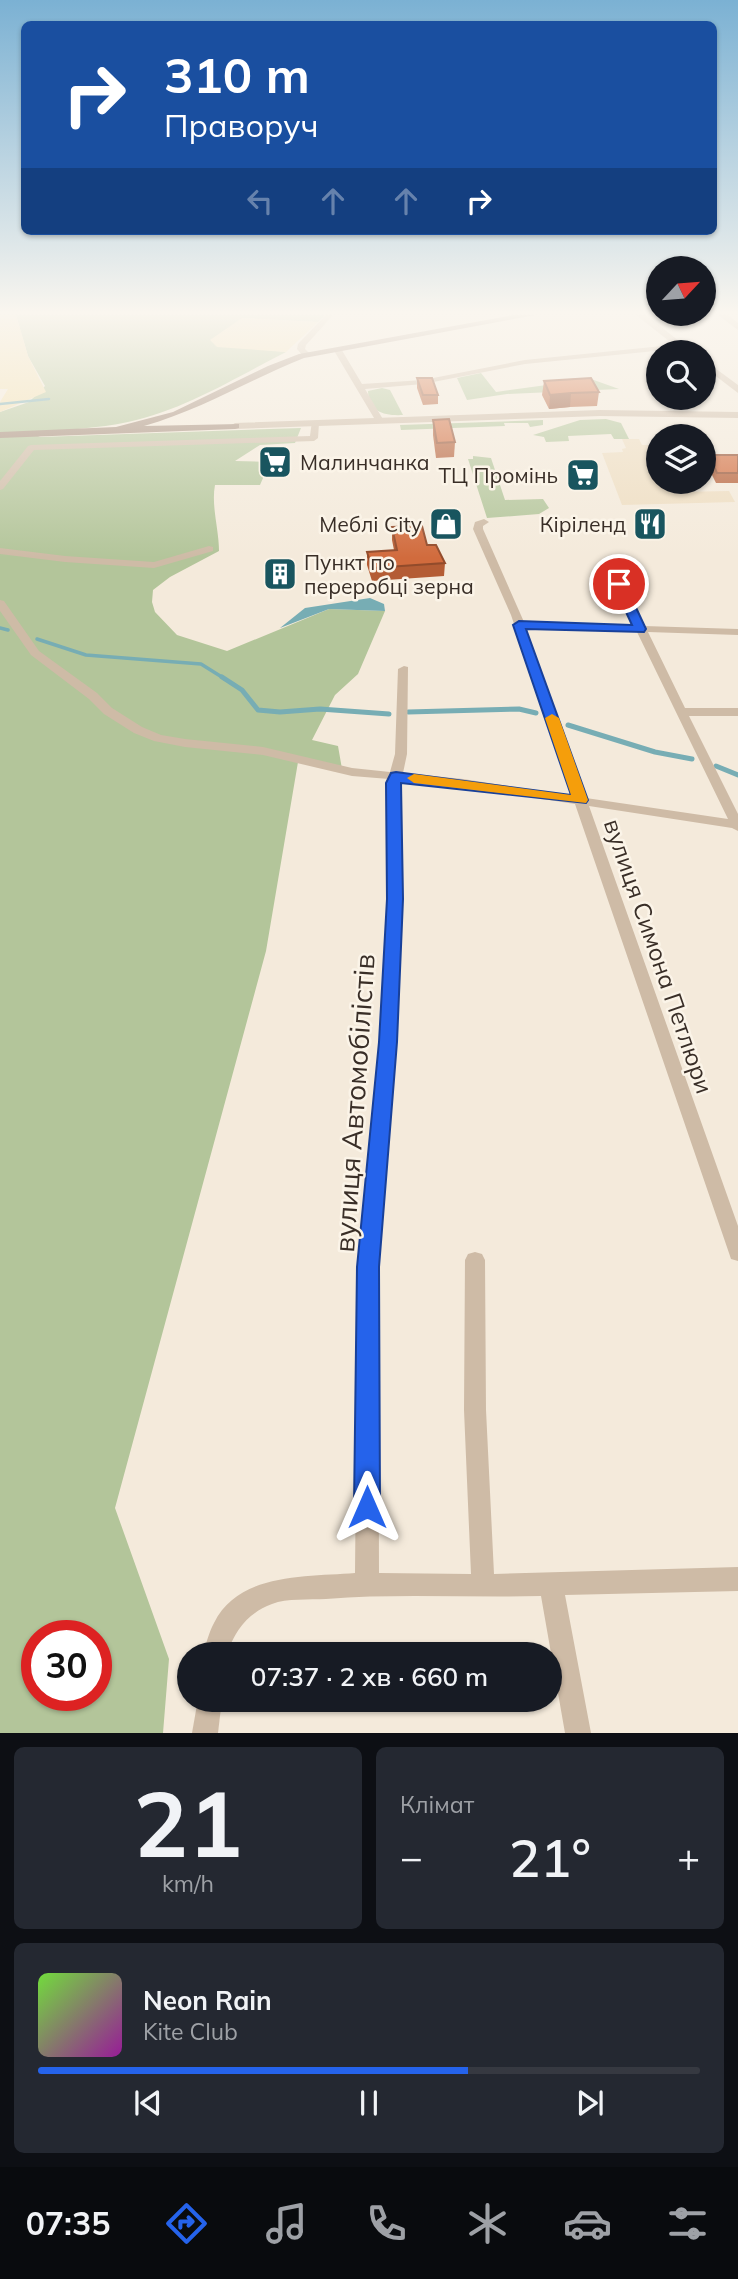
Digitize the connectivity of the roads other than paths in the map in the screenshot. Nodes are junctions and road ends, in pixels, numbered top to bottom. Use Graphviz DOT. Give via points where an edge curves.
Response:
graph roads {
  1 [pos="216,396"];
  2 [pos="364,396"];
  3 [pos="198,405"];
  4 [pos="737,417"];
  5 [pos="167,418"];
  6 [pos="201,419"];
  7 [pos="380,421"];
  8 [pos="316,423"];
  9 [pos="235,426"];
  10 [pos="116,431"];
  11 [pos="0,435"];
  12 [pos="0,487"];
  13 [pos="484,522"];
  14 [pos="209,549"];
  15 [pos="0,551"];
  16 [pos="610,566"];
  17 [pos="0,603"];
  18 [pos="519,625"];
  19 [pos="640,629"];
  20 [pos="738,632"];
  21 [pos="404,669"];
  22 [pos="681,712"];
  23 [pos="738,712"];
  24 [pos="396,776"];
  25 [pos="581,800"];
  26 [pos="738,826"];
  27 [pos="738,1253"];
  28 [pos="475,1260"];
  29 [pos="738,1579"];
  30 [pos="367,1584"];
  31 [pos="551,1584"];
  32 [pos="483,1586"];
  33 [pos="219,1642"];
  34 [pos="208,1712"];
  35 [pos="205,1733"];
  36 [pos="578,1733"];
  1 -- 3 [label="main road"];
  2 -- 7 [label="street"];
  3 -- 5 [label="main road"];
  3 -- 6 [label="main road"];
  4 -- 7 [label="street" via="614,413"];
  5 -- 6 [label="main road"];
  5 -- 10 [label="main road"];
  6 -- 9 [label="main road"];
  7 -- 8 [label="street"];
  8 -- 9 [label="street"];
  8 -- 12 [label="street" via="314,438 31,447"];
  9 -- 10 [label="main road"];
  10 -- 11 [label="main road"];
  13 -- 18 [label="street, вулиця Симона Петлюри" via="478,529"];
  14 -- 15 [label="street" via="154,565"];
  16 -- 19 [label="street"];
  17 -- 24 [label="street" via="36,653 108,712 138,730 176,742 263,751 338,769"];
  18 -- 19 [label="street"];
  18 -- 25 [label="street, вулиця Симона Петлюри"];
  19 -- 20 [label="street"];
  19 -- 22 [label="street"];
  21 -- 24 [label="street, вулиця Автомобілістів"];
  22 -- 23 [label="street"];
  22 -- 26 [label="street"];
  24 -- 25 [label="street"];
  24 -- 30 [label="street, вулиця Автомобілістів" via="388,1042 368,1267"];
  25 -- 26 [label="street"];
  25 -- 27 [label="street, вулиця Симона Петлюри"];
  28 -- 32 [label="street" via="475,1410"];
  29 -- 31 [label="street"];
  30 -- 32 [label="street"];
  30 -- 33 [label="street" via="262,1595 223,1629"];
  31 -- 32 [label="street"];
  31 -- 36 [label="street"];
  34 -- 35 [label="street"];
}
